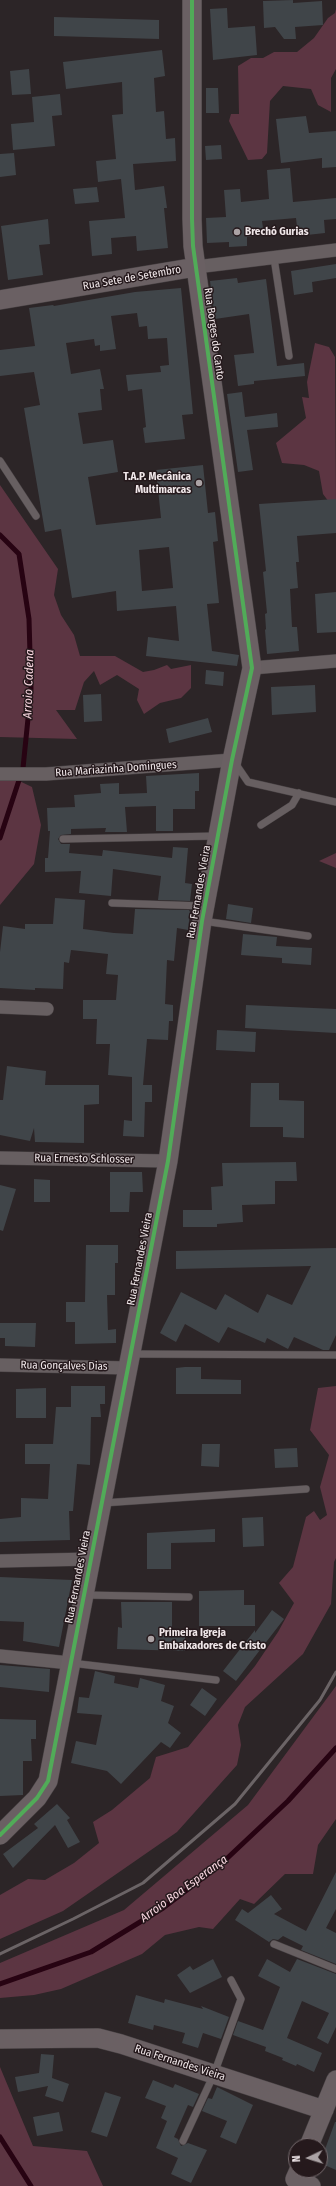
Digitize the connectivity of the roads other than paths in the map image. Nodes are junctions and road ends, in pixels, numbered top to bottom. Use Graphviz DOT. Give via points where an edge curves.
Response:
graph roads {
  1 [pos="192,0"];
  2 [pos="336,250"];
  3 [pos="274,258"];
  4 [pos="196,267"];
  5 [pos="0,300"];
  6 [pos="289,356"];
  7 [pos="0,461"];
  8 [pos="36,516"];
  9 [pos="336,661"];
  10 [pos="252,668"];
  11 [pos="232,760"];
  12 [pos="3,774"];
  13 [pos="298,793"];
  14 [pos="336,802"];
  15 [pos="261,825"];
  16 [pos="218,836"];
  17 [pos="63,839"];
  18 [pos="112,903"];
  19 [pos="204,914"];
  20 [pos="308,936"];
  21 [pos="0,1007"];
  22 [pos="47,1009"];
  23 [pos="0,1158"];
  24 [pos="168,1161"];
  25 [pos="336,1355"];
  26 [pos="129,1361"];
  27 [pos="0,1365"];
  28 [pos="306,1489"];
  29 [pos="102,1503"];
  30 [pos="91,1559"];
  31 [pos="0,1561"];
  32 [pos="84,1595"];
  33 [pos="189,1597"];
  34 [pos="0,1656"];
  35 [pos="70,1663"];
  36 [pos="216,1680"];
  37 [pos="0,1835"];
  38 [pos="274,1944"];
  39 [pos="336,1970"];
  40 [pos="231,1980"];
  41 [pos="0,2039"];
  42 [pos="214,2074"];
  43 [pos="336,2080"];
  44 [pos="324,2110"];
  45 [pos="312,2138"];
  46 [pos="183,2141"];
  47 [pos="295,2178"];
  48 [pos="311,2186"];
  1 -- 4 [label="street, Rua Borges do Canto" via="192,219"];
  2 -- 3 [label="street, Rua Sete de Setembro"];
  3 -- 4 [label="street, Rua Sete de Setembro"];
  3 -- 6 [label="lane"];
  4 -- 5 [label="street, Rua Sete de Setembro"];
  4 -- 10 [label="street, Rua Borges do Canto"];
  7 -- 8 [label="lane"];
  9 -- 10 [label="street"];
  10 -- 11 [label="street, Rua Fernandes Vieira"];
  11 -- 12 [label="street, Rua Mariazinha Domingues" via="46,774"];
  11 -- 13 [label="lane" via="248,782"];
  11 -- 16 [label="street, Rua Fernandes Vieira"];
  13 -- 14 [label="lane"];
  13 -- 15 [label="lane" via="292,805"];
  16 -- 17 [label="lane"];
  16 -- 19 [label="street, Rua Fernandes Vieira"];
  18 -- 19 [label="lane"];
  19 -- 20 [label="lane"];
  19 -- 24 [label="street, Rua Fernandes Vieira"];
  21 -- 22 [label="street"];
  23 -- 24 [label="street, Rua Ernesto Schlosser"];
  24 -- 26 [label="street, Rua Fernandes Vieira"];
  25 -- 26 [label="lane"];
  26 -- 27 [label="street, Rua Gonçalves Dias"];
  26 -- 29 [label="street, Rua Fernandes Vieira"];
  28 -- 29 [label="lane"];
  29 -- 30 [label="street, Rua Fernandes Vieira"];
  30 -- 31 [label="street"];
  30 -- 32 [label="street, Rua Fernandes Vieira"];
  32 -- 33 [label="lane"];
  32 -- 35 [label="street, Rua Fernandes Vieira"];
  34 -- 35 [label="street"];
  35 -- 36 [label="lane"];
  35 -- 37 [label="street, Rua Fernandes Vieira" via="48,1781 37,1798"];
  38 -- 39 [label="lane"];
  40 -- 42 [label="lane" via="241,1999"];
  41 -- 42 [label="street, Rua Fernandes Vieira" via="98,2038"];
  42 -- 44 [label="street, Rua Fernandes Vieira"];
  42 -- 46 [label="lane"];
  43 -- 44 [label="street"];
  44 -- 45 [label="street"];
  47 -- 48 [label="street"];
}
